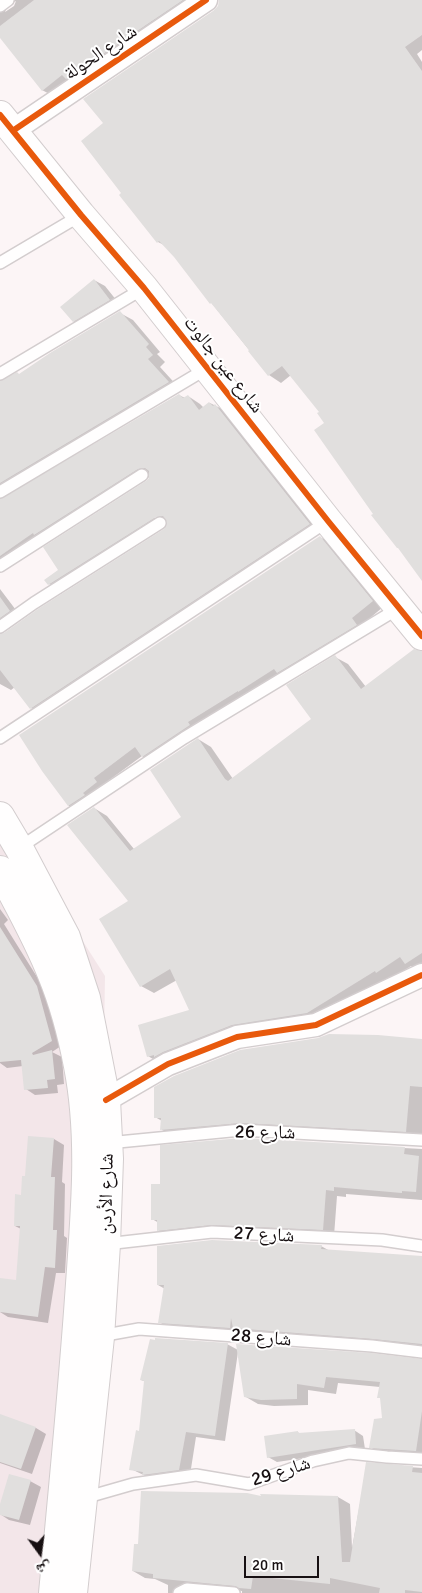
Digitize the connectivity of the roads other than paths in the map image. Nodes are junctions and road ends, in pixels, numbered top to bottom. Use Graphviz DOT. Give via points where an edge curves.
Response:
graph roads {
  1 [pos="8,0"];
  2 [pos="206,0"];
  3 [pos="0,6"];
  4 [pos="5,128"];
  5 [pos="81,215"];
  6 [pos="0,263"];
  7 [pos="144,288"];
  8 [pos="206,369"];
  9 [pos="0,374"];
  10 [pos="142,475"];
  11 [pos="0,492"];
  12 [pos="328,521"];
  13 [pos="160,523"];
  14 [pos="0,566"];
  15 [pos="399,608"];
  16 [pos="0,627"];
  17 [pos="422,636"];
  18 [pos="0,738"];
  19 [pos="0,816"];
  20 [pos="19,848"];
  21 [pos="0,870"];
  22 [pos="422,975"];
  23 [pos="106,1100"];
  24 [pos="422,1140"];
  25 [pos="108,1143"];
  26 [pos="106,1244"];
  27 [pos="422,1246"];
  28 [pos="100,1336"];
  29 [pos="422,1352"];
  30 [pos="422,1459"];
  31 [pos="82,1498"];
  32 [pos="53,1593"];
  33 [pos="73,1593"];
  34 [pos="179,1593"];
  35 [pos="234,1593"];
  1 -- 3 [label="lane"];
  2 -- 4 [label="street, شارع الحولة"];
  4 -- 5 [label="main road, شارع عين جالوت"];
  5 -- 6 [label="lane"];
  5 -- 7 [label="main road, شارع عين جالوت"];
  7 -- 8 [label="main road, شارع عين جالوت"];
  7 -- 9 [label="lane"];
  8 -- 11 [label="lane"];
  8 -- 12 [label="main road, شارع عين جالوت"];
  10 -- 14 [label="lane"];
  12 -- 15 [label="main road, شارع عين جالوت"];
  12 -- 18 [label="lane"];
  13 -- 16 [label="lane"];
  15 -- 17 [label="main road, شارع عين جالوت"];
  15 -- 20 [label="lane" via="184,738"];
  19 -- 20 [label="main road, شارع الأردن"];
  20 -- 23 [label="main road, شارع الأردن" via="66,937 79,974"];
  21 -- 32 [label="main road, شارع الأردن" via="52,975 78,1066 84,1109 84,1228"];
  22 -- 23 [label="street" via="316,1025 237,1037 168,1064"];
  23 -- 25 [label="main road, شارع الأردن"];
  24 -- 25 [label="lane, شارع 26" via="241,1130"];
  25 -- 26 [label="main road, شارع الأردن"];
  26 -- 27 [label="lane, شارع 27" via="212,1232 382,1240"];
  26 -- 28 [label="main road, شارع الأردن"];
  28 -- 29 [label="lane, شارع 28" via="139,1329"];
  28 -- 31 [label="main road, شارع الأردن"];
  30 -- 31 [label="lane, شارع 29" via="349,1453 313,1461 249,1484 196,1475 133,1484"];
  31 -- 33 [label="main road, شارع الأردن"];
  34 -- 35 [label="lane" via="187,1589"];
}
